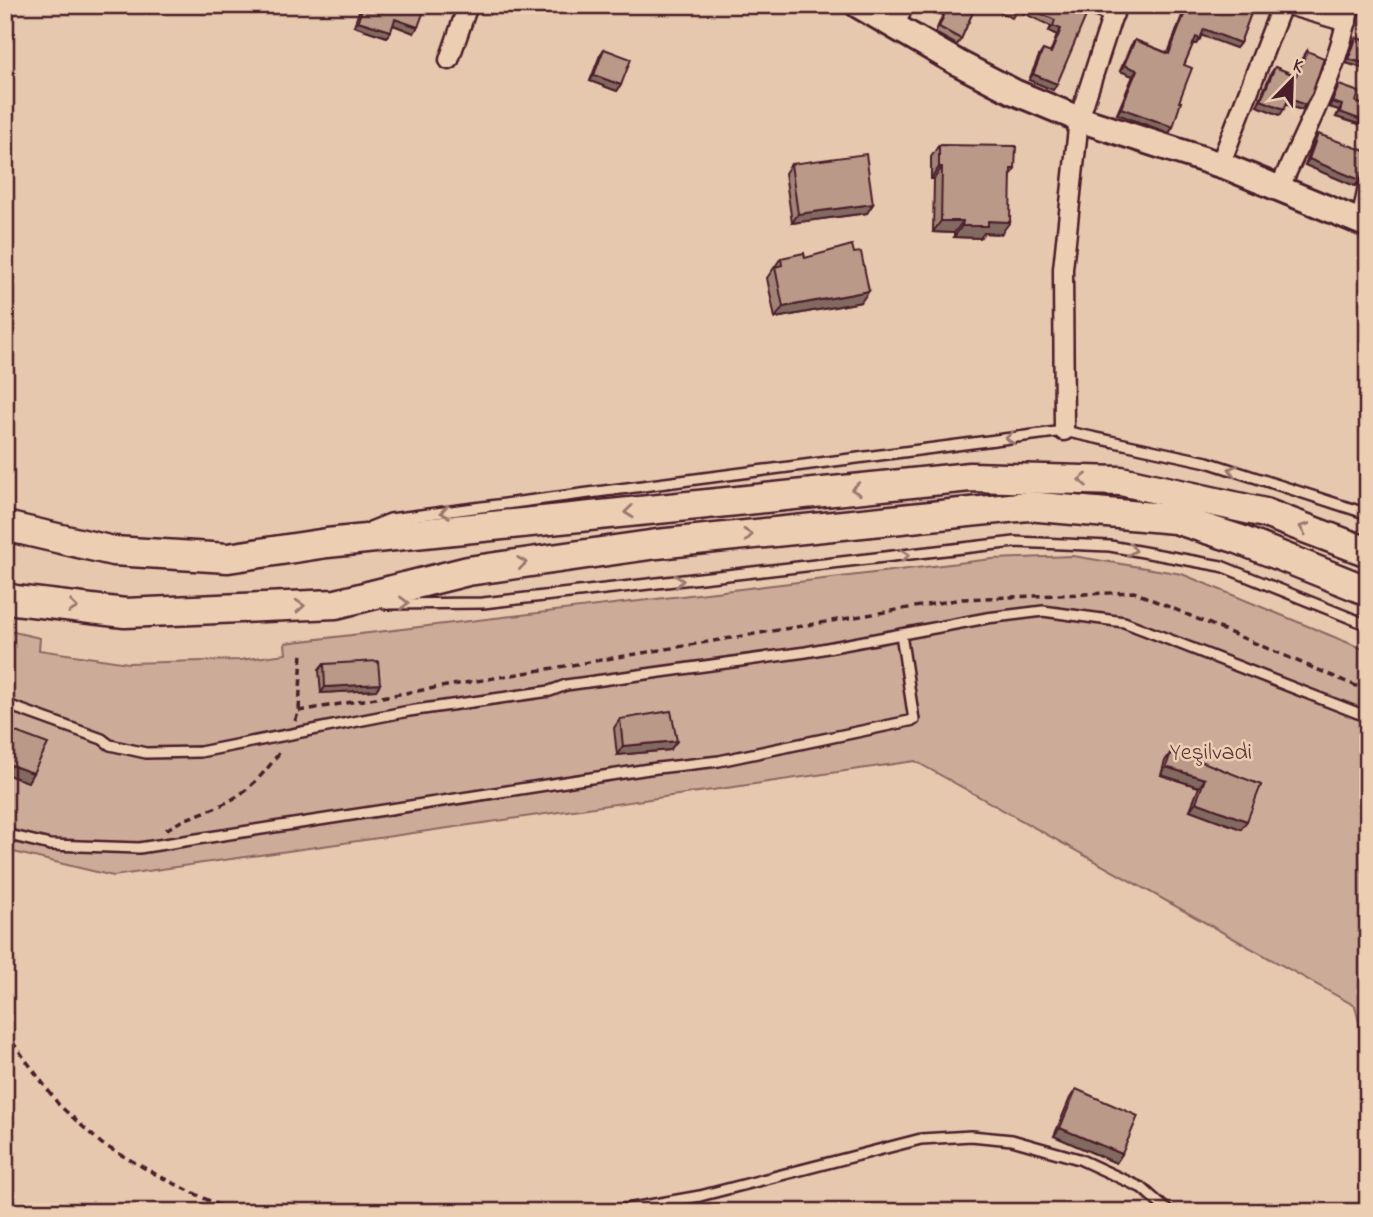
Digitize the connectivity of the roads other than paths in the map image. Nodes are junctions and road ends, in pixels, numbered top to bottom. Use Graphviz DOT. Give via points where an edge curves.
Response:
graph roads {
  1 [pos="468,5"];
  2 [pos="859,5"];
  3 [pos="1093,5"];
  4 [pos="1282,5"];
  5 [pos="1288,5"];
  6 [pos="1115,10"];
  7 [pos="1349,13"];
  8 [pos="899,16"];
  9 [pos="449,60"];
  10 [pos="1079,119"];
  11 [pos="1220,165"];
  12 [pos="1280,187"];
  13 [pos="1368,187"];
  14 [pos="1365,224"];
  15 [pos="1063,431"];
  16 [pos="1368,514"];
  17 [pos="5,526"];
  18 [pos="327,543"];
  19 [pos="1368,552"];
  20 [pos="1368,590"];
  21 [pos="5,597"];
  22 [pos="336,604"];
  23 [pos="1368,625"];
  24 [pos="901,634"];
  25 [pos="5,704"];
  26 [pos="1368,717"];
  27 [pos="5,834"];
  28 [pos="610,1212"];
  29 [pos="1169,1212"];
  1 -- 9 [label="street"];
  2 -- 8 [label="street"];
  3 -- 6 [label="street"];
  4 -- 11 [label="street"];
  5 -- 7 [label="street"];
  6 -- 10 [label="street"];
  7 -- 12 [label="street" via="1330,73"];
  8 -- 10 [label="street" via="1014,92"];
  10 -- 11 [label="street"];
  10 -- 15 [label="street" via="1063,269"];
  11 -- 12 [label="street"];
  12 -- 14 [label="street"];
  13 -- 14 [label="street"];
  16 -- 15 [label="lane, one-way" via="1207,462"];
  15 -- 18 [label="lane, one-way" via="390,519"];
  17 -- 18 [label="main road" via="113,551 228,558"];
  19 -- 18 [label="main road, one-way" via="1265,513 1121,481 970,477"];
  22 -- 20 [label="main road, one-way" via="468,571 657,544 1028,506 1175,519"];
  21 -- 22 [label="main road, one-way" via="125,613"];
  22 -- 23 [label="lane, one-way" via="483,603 1015,542 1110,546 1221,566"];
  24 -- 25 [label="lane" via="409,711 200,752 146,753 110,745 102,738"];
  24 -- 26 [label="lane" via="1043,611 1124,622"];
  24 -- 27 [label="lane" via="914,720 719,761 139,848 50,845"];
  28 -- 29 [label="lane" via="700,1196 921,1139 971,1136 1012,1140 1079,1159 1142,1188"];
}
